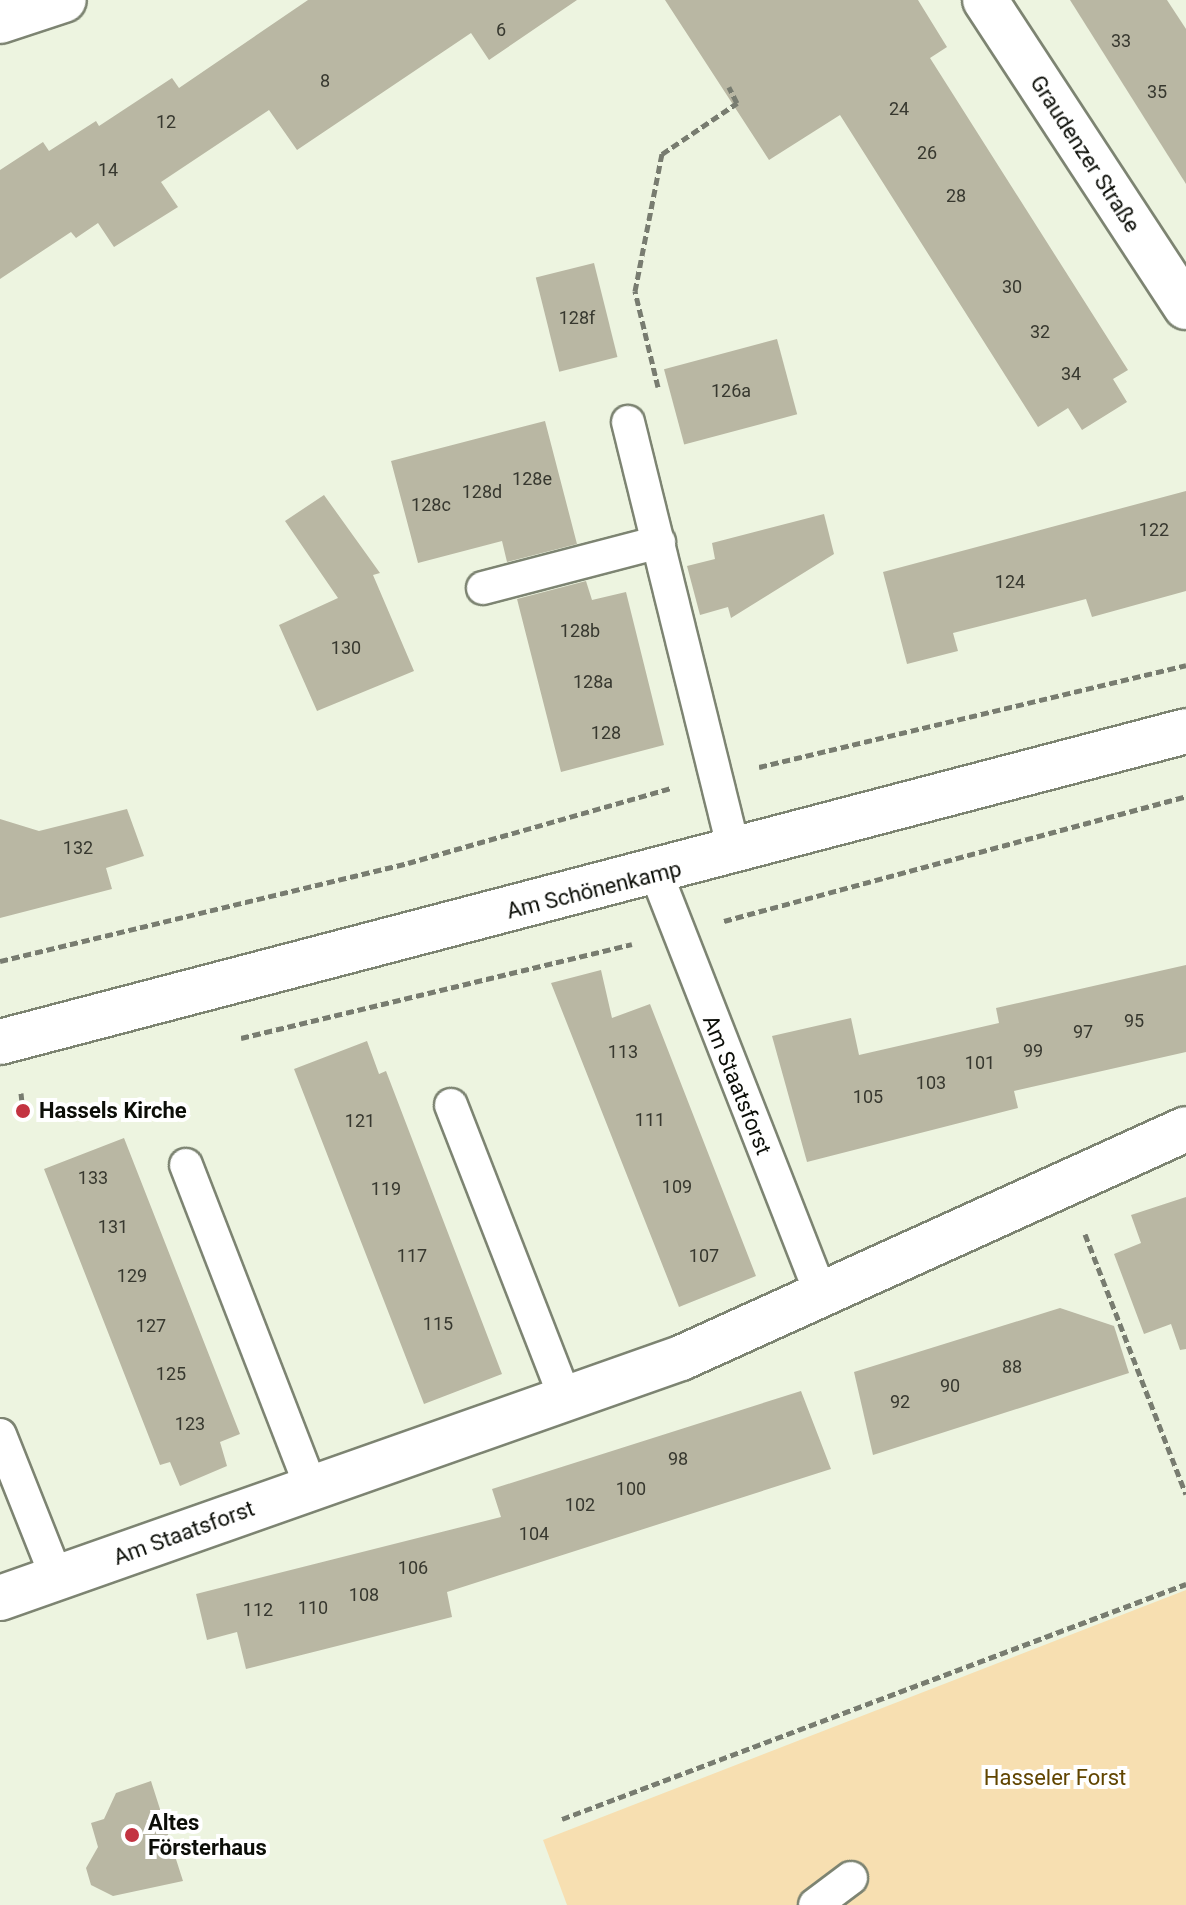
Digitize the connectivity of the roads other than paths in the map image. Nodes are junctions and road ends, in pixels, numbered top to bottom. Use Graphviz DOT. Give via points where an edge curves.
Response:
graph roads {
  1 [pos="64,0"];
  2 [pos="985,0"];
  3 [pos="0,21"];
  4 [pos="1186,307"];
  5 [pos="628,422"];
  6 [pos="659,542"];
  7 [pos="483,588"];
  8 [pos="1186,731"];
  9 [pos="735,854"];
  10 [pos="656,873"];
  11 [pos="0,1042"];
  12 [pos="451,1105"];
  13 [pos="1186,1129"];
  14 [pos="186,1165"];
  15 [pos="822,1296"];
  16 [pos="565,1398"];
  17 [pos="0,1435"];
  18 [pos="311,1488"];
  19 [pos="57,1578"];
  20 [pos="0,1598"];
  21 [pos="851,1878"];
  22 [pos="815,1905"];
  1 -- 3 [label="street"];
  2 -- 4 [label="street, Graudenzer Straße"];
  5 -- 6 [label="lane"];
  6 -- 7 [label="lane"];
  6 -- 9 [label="lane"];
  8 -- 9 [label="street, Am Schönenkamp"];
  9 -- 10 [label="street, Am Schönenkamp"];
  10 -- 11 [label="street, Am Schönenkamp"];
  10 -- 15 [label="lane, Am Staatsforst"];
  12 -- 16 [label="lane"];
  13 -- 15 [label="street, Am Staatsforst"];
  14 -- 18 [label="lane"];
  15 -- 16 [label="street, Am Staatsforst"];
  16 -- 18 [label="street, Am Staatsforst"];
  17 -- 19 [label="lane"];
  18 -- 19 [label="street, Am Staatsforst"];
  19 -- 20 [label="street, Am Staatsforst"];
  21 -- 22 [label="lane"];
}
